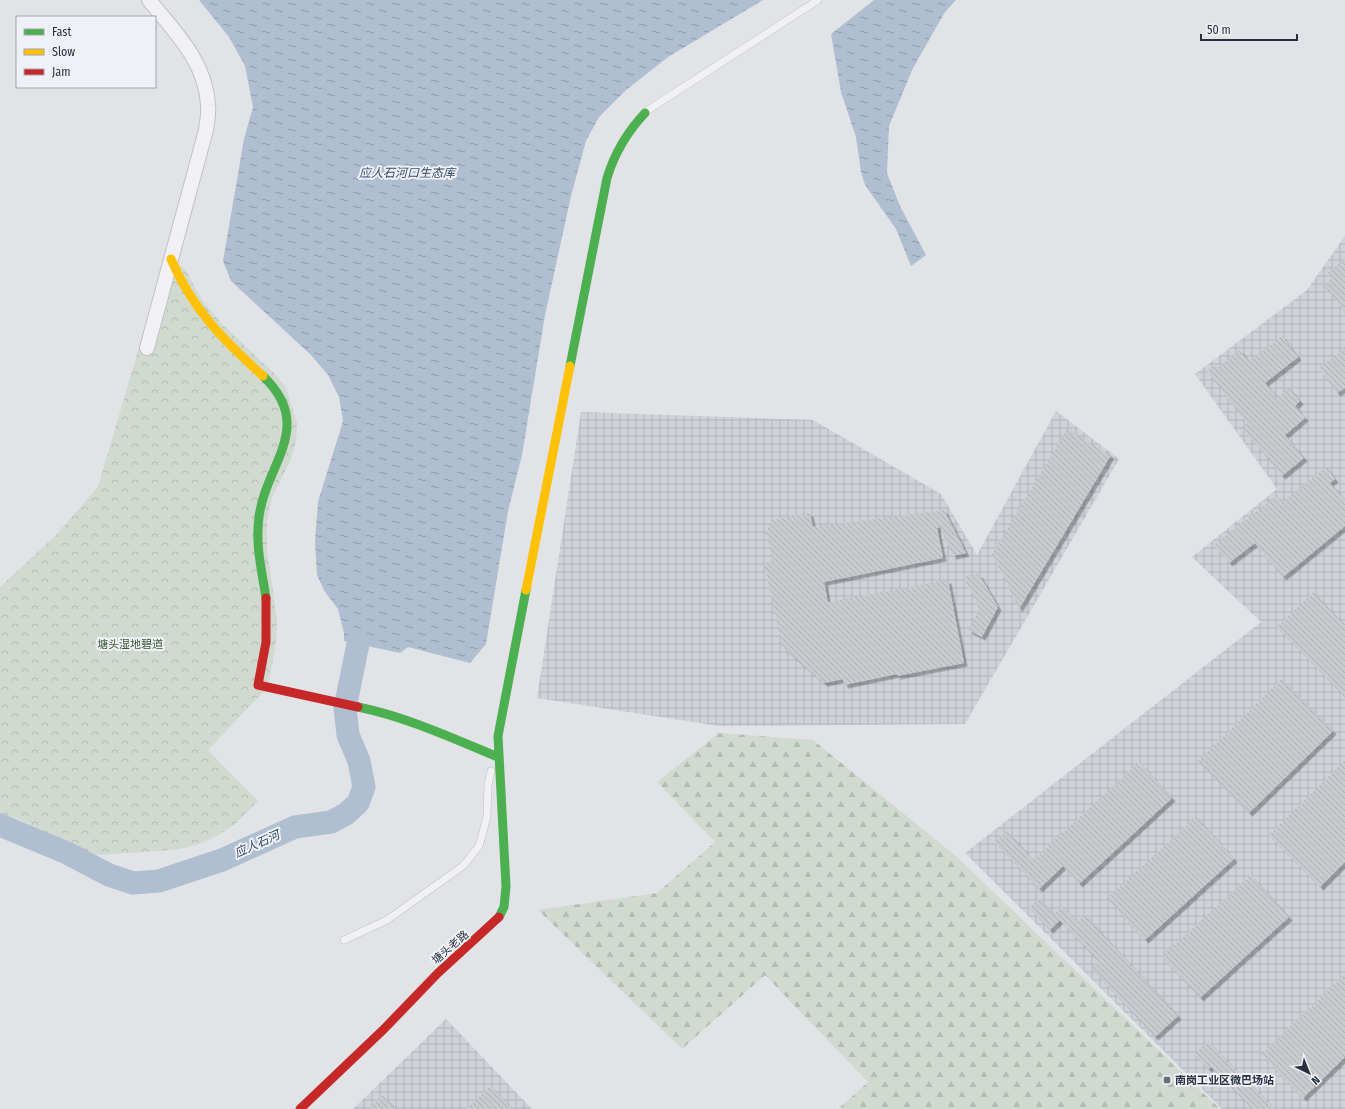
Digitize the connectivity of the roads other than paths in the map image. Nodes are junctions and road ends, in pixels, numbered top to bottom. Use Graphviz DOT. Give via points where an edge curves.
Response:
graph roads {
  1 [pos="149,0"];
  2 [pos="818,0"];
  3 [pos="645,113"];
  4 [pos="171,259"];
  5 [pos="147,348"];
  6 [pos="498,756"];
  7 [pos="344,940"];
  8 [pos="300,1109"];
  1 -- 4 [label="street" via="196,59 205,82 208,106 206,130"];
  2 -- 3 [label="lane"];
  3 -- 6 [label="street, 塘头老路" via="630,128 609,165 498,736"];
  4 -- 5 [label="street"];
  4 -- 6 [label="street" via="194,306 216,332 268,380 278,393 288,424 282,456 263,495 257,522 257,550 266,598 267,620 264,664 258,685 387,713"];
  6 -- 7 [label="lane" via="488,785 488,803 482,836 473,855 463,866 387,920"];
  6 -- 8 [label="street, 塘头老路" via="506,886 504,907 499,918 438,973"];
}
